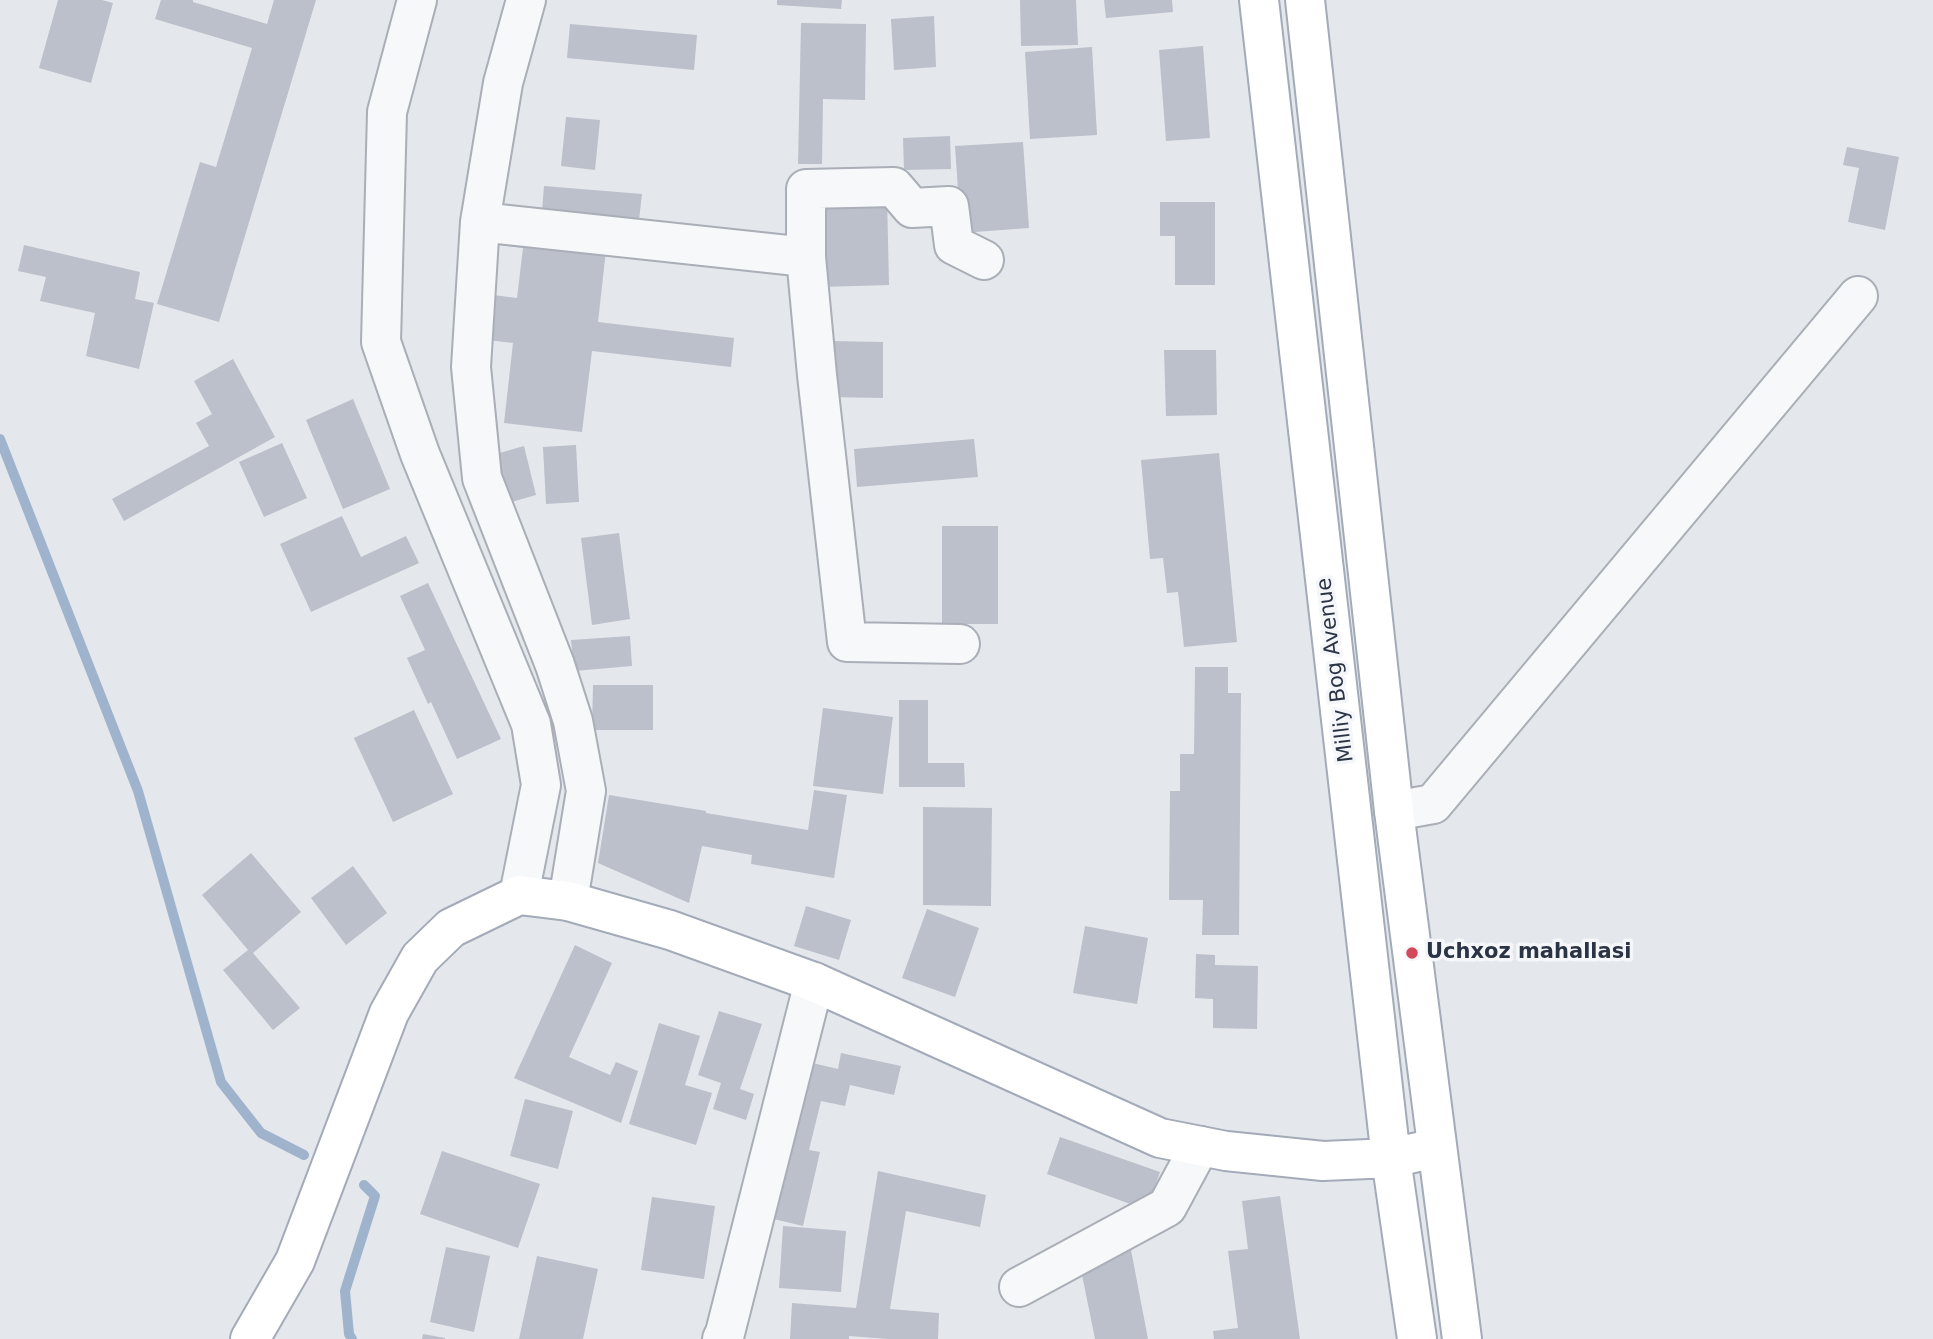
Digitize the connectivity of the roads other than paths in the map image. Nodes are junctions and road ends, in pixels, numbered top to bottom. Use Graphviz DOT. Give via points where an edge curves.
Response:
graph roads {
  1 [pos="417,0"];
  2 [pos="526,0"];
  3 [pos="1259,0"];
  4 [pos="1305,0"];
  5 [pos="1322,160"];
  6 [pos="1278,165"];
  7 [pos="480,222"];
  8 [pos="806,257"];
  9 [pos="984,260"];
  10 [pos="1858,296"];
  11 [pos="1349,401"];
  12 [pos="1306,408"];
  13 [pos="960,644"];
  14 [pos="1394,811"];
  15 [pos="519,895"];
  16 [pos="568,901"];
  17 [pos="814,982"];
  18 [pos="1200,1146"];
  19 [pos="1436,1149"];
  20 [pos="1391,1158"];
  21 [pos="1018,1287"];
  22 [pos="256,1337"];
  23 [pos="722,1339"];
  24 [pos="1417,1339"];
  25 [pos="1461,1339"];
  1 -- 15 [label="street" via="387,111 381,342 420,454 531,724 541,785"];
  2 -- 7 [label="street" via="503,83"];
  3 -- 6 [label="main road, Milliy Bog Avenue"];
  4 -- 5 [label="main road, Milliy Bog Avenue"];
  5 -- 6 [label="main road"];
  5 -- 11 [label="main road, Milliy Bog Avenue"];
  6 -- 12 [label="main road, Milliy Bog Avenue"];
  7 -- 8 [label="street"];
  7 -- 16 [label="street" via="471,367 482,478 555,666 573,721 586,791"];
  8 -- 9 [label="street" via="806,189 894,187 912,208 949,206 954,245"];
  8 -- 13 [label="street" via="848,642"];
  10 -- 14 [label="street" via="1433,804"];
  11 -- 12 [label="main road"];
  11 -- 14 [label="main road, Milliy Bog Avenue"];
  12 -- 20 [label="main road, Milliy Bog Avenue"];
  14 -- 19 [label="main road, Milliy Bog Avenue"];
  15 -- 16 [label="main road"];
  15 -- 22 [label="main road" via="451,928 420,958 389,1013 295,1261"];
  16 -- 17 [label="main road" via="670,930"];
  17 -- 18 [label="main road" via="1160,1138"];
  17 -- 23 [label="street"];
  18 -- 20 [label="main road" via="1323,1161"];
  18 -- 21 [label="street" via="1167,1207"];
  19 -- 20 [label="main road"];
  19 -- 25 [label="main road, Milliy Bog Avenue"];
  20 -- 24 [label="main road, Milliy Bog Avenue"];
}
